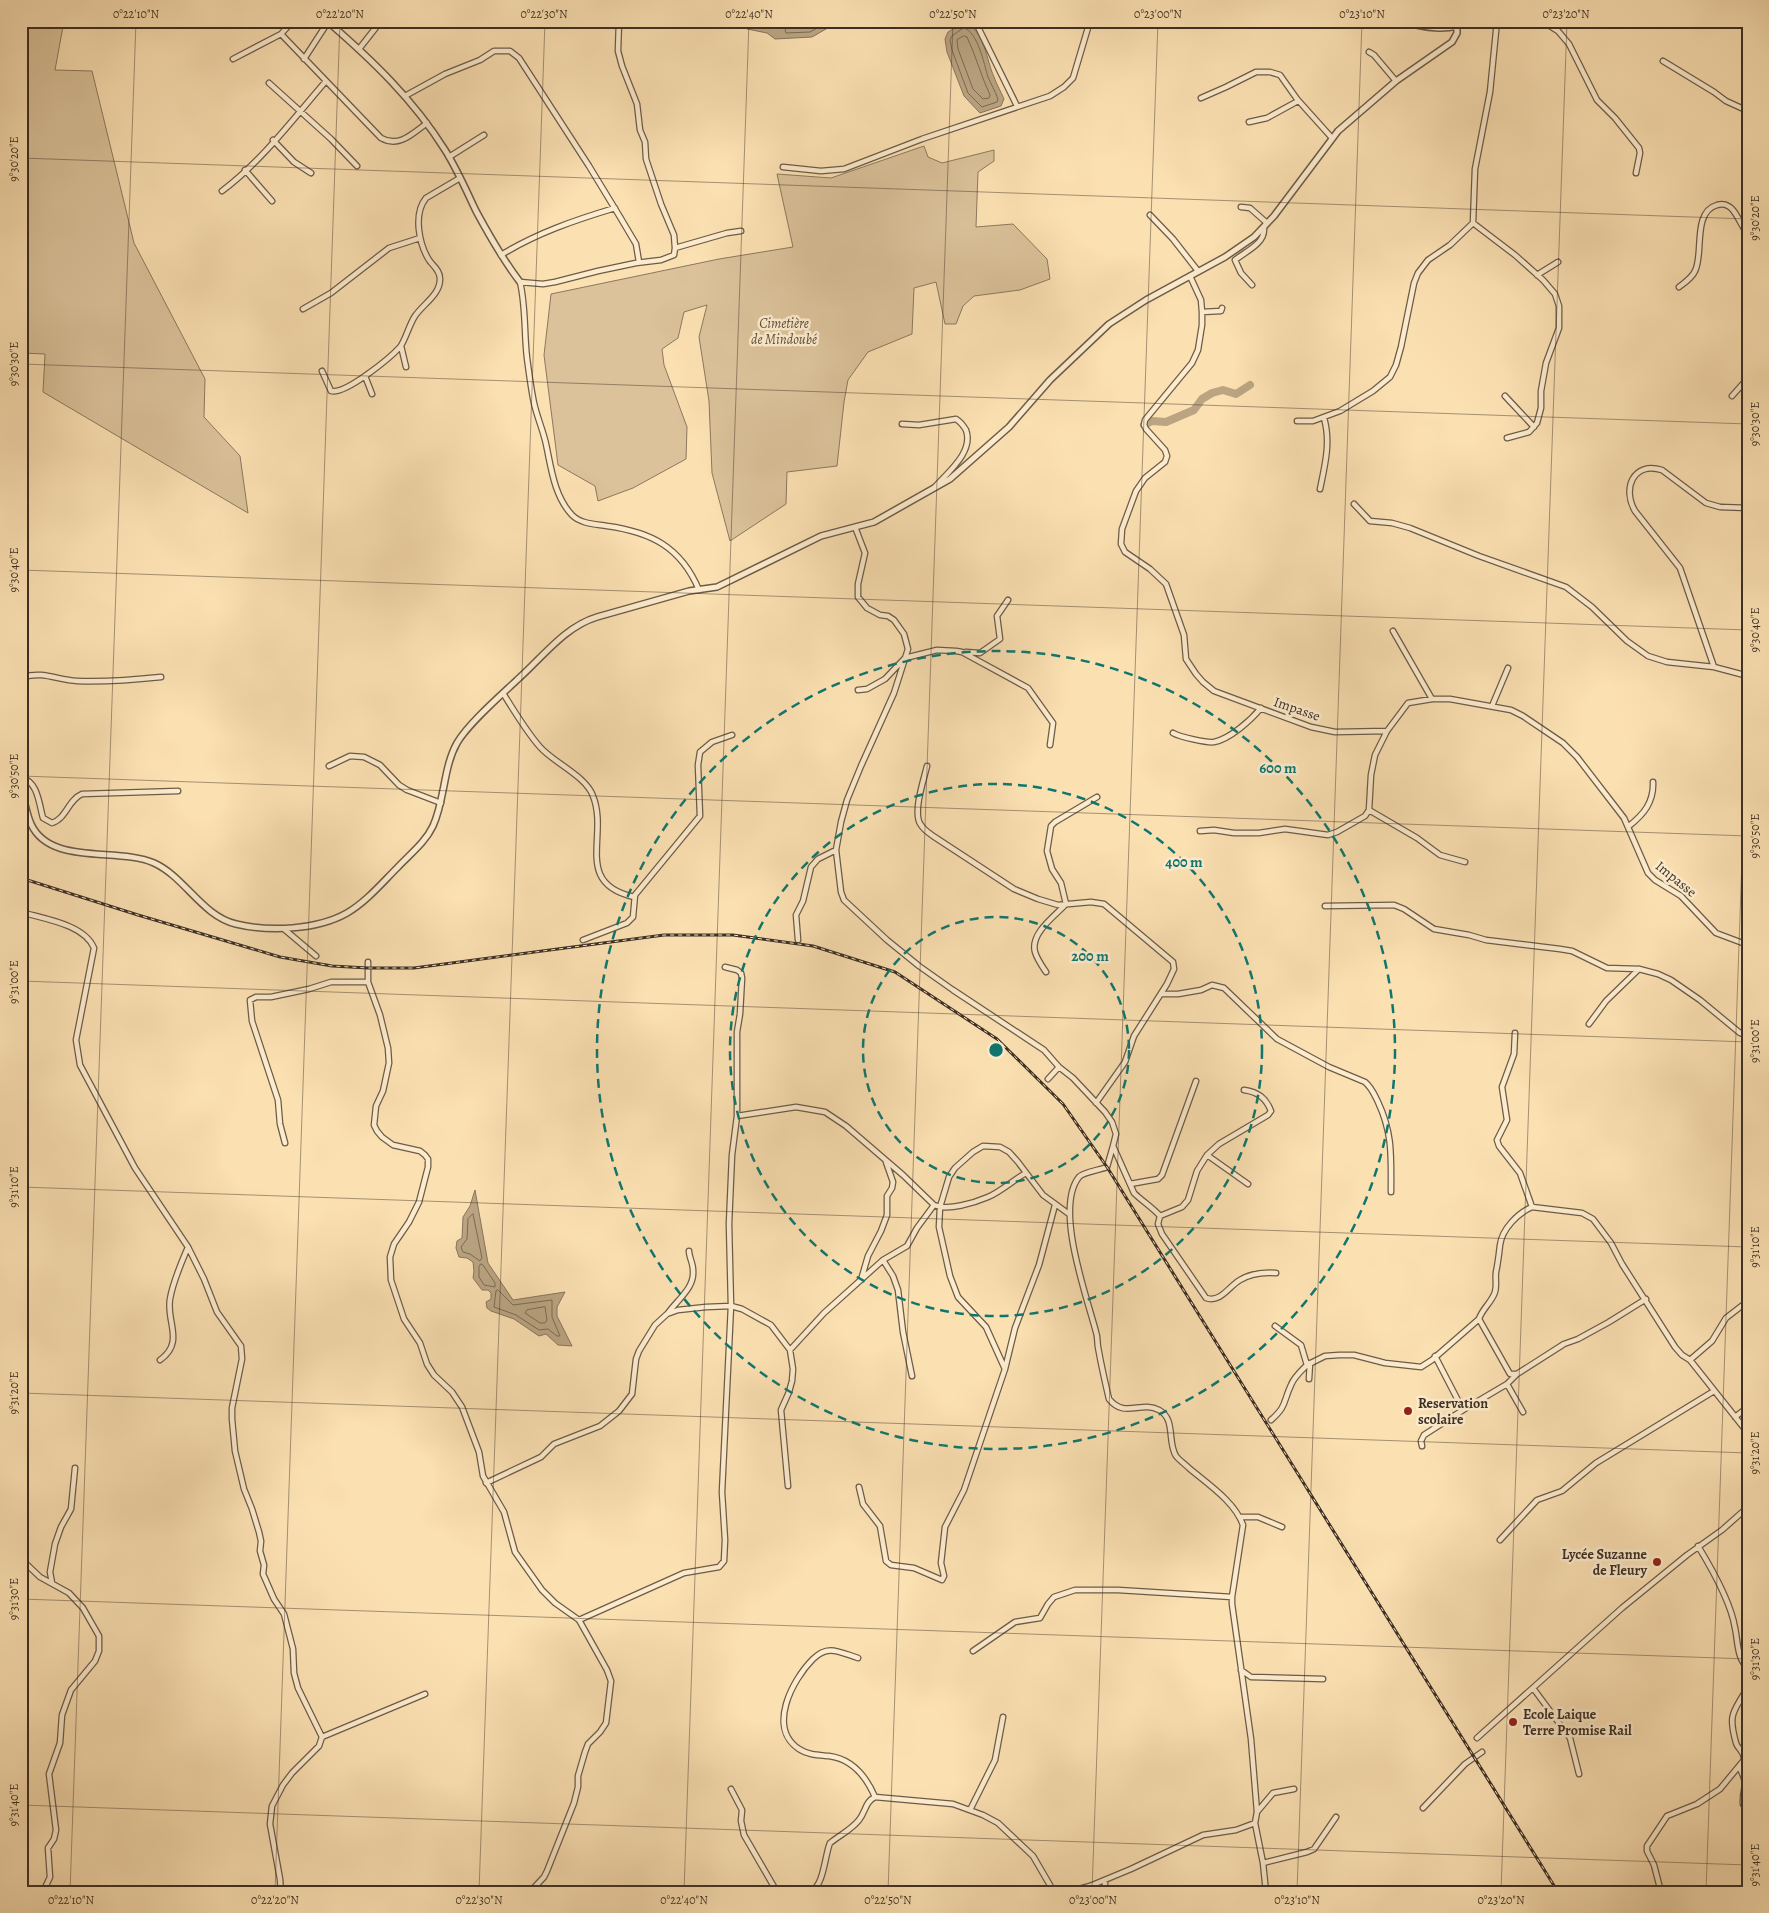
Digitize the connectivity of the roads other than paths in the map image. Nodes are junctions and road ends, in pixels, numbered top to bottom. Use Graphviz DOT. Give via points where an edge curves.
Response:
graph roads {
  1 [pos="293,21"];
  2 [pos="381,21"];
  3 [pos="619,21"];
  4 [pos="974,21"];
  5 [pos="1090,21"];
  6 [pos="1399,21"];
  7 [pos="1471,21"];
  8 [pos="1496,21"];
  9 [pos="1542,21"];
  10 [pos="328,22"];
  11 [pos="1457,27"];
  12 [pos="281,34"];
  13 [pos="359,49"];
  14 [pos="1369,52"];
  15 [pos="232,59"];
  16 [pos="304,59"];
  17 [pos="1663,61"];
  18 [pos="326,81"];
  19 [pos="1396,81"];
  20 [pos="269,82"];
  21 [pos="405,96"];
  22 [pos="1201,98"];
  23 [pos="1298,101"];
  24 [pos="1017,106"];
  25 [pos="300,110"];
  26 [pos="1748,111"];
  27 [pos="1250,122"];
  28 [pos="427,123"];
  29 [pos="484,136"];
  30 [pos="1332,138"];
  31 [pos="273,140"];
  32 [pos="449,157"];
  33 [pos="357,166"];
  34 [pos="783,167"];
  35 [pos="245,170"];
  36 [pos="1636,172"];
  37 [pos="311,173"];
  38 [pos="460,178"];
  39 [pos="222,191"];
  40 [pos="272,201"];
  41 [pos="1242,207"];
  42 [pos="615,208"];
  43 [pos="1150,215"];
  44 [pos="1473,223"];
  45 [pos="1266,226"];
  46 [pos="741,231"];
  47 [pos="1748,234"];
  48 [pos="420,238"];
  49 [pos="676,248"];
  50 [pos="501,255"];
  51 [pos="640,262"];
  52 [pos="1558,262"];
  53 [pos="1198,271"];
  54 [pos="1537,274"];
  55 [pos="1190,276"];
  56 [pos="520,282"];
  57 [pos="1252,285"];
  58 [pos="1679,287"];
  59 [pos="1222,308"];
  60 [pos="303,309"];
  61 [pos="1202,312"];
  62 [pos="401,346"];
  63 [pos="406,367"];
  64 [pos="322,371"];
  65 [pos="365,376"];
  66 [pos="1748,378"];
  67 [pos="372,394"];
  68 [pos="1505,396"];
  69 [pos="1732,396"];
  70 [pos="1324,418"];
  71 [pos="1298,421"];
  72 [pos="902,424"];
  73 [pos="1534,427"];
  74 [pos="1507,438"];
  75 [pos="934,488"];
  76 [pos="1320,489"];
  77 [pos="1354,504"];
  78 [pos="1748,508"];
  79 [pos="855,527"];
  80 [pos="699,590"];
  81 [pos="1008,600"];
  82 [pos="1393,631"];
  83 [pos="962,652"];
  84 [pos="905,658"];
  85 [pos="1714,667"];
  86 [pos="1508,668"];
  87 [pos="1748,676"];
  88 [pos="162,677"];
  89 [pos="21,681"];
  90 [pos="858,690"];
  91 [pos="502,693"];
  92 [pos="1432,699"];
  93 [pos="1492,706"];
  94 [pos="1261,708"];
  95 [pos="1387,731"];
  96 [pos="1173,733"];
  97 [pos="732,735"];
  98 [pos="1050,745"];
  99 [pos="329,766"];
  100 [pos="927,766"];
  101 [pos="21,778"];
  102 [pos="1653,782"];
  103 [pos="21,790"];
  104 [pos="178,790"];
  105 [pos="1097,796"];
  106 [pos="441,803"];
  107 [pos="1370,810"];
  108 [pos="1629,826"];
  109 [pos="1200,831"];
  110 [pos="836,850"];
  111 [pos="1465,862"];
  112 [pos="634,897"];
  113 [pos="1066,904"];
  114 [pos="1325,906"];
  115 [pos="21,912"];
  116 [pos="284,929"];
  117 [pos="583,940"];
  118 [pos="798,940"];
  119 [pos="1748,945"];
  120 [pos="316,956"];
  121 [pos="368,962"];
  122 [pos="725,967"];
  123 [pos="1639,968"];
  124 [pos="1046,972"];
  125 [pos="368,982"];
  126 [pos="1161,994"];
  127 [pos="1589,1024"];
  128 [pos="1515,1033"];
  129 [pos="1748,1036"];
  130 [pos="1059,1067"];
  131 [pos="1048,1079"];
  132 [pos="1196,1081"];
  133 [pos="1244,1090"];
  134 [pos="1096,1103"];
  135 [pos="736,1116"];
  136 [pos="285,1143"];
  137 [pos="1113,1146"];
  138 [pos="1207,1155"];
  139 [pos="886,1162"];
  140 [pos="1026,1173"];
  141 [pos="1130,1184"];
  142 [pos="1248,1184"];
  143 [pos="1391,1192"];
  144 [pos="934,1205"];
  145 [pos="1055,1205"];
  146 [pos="1532,1207"];
  147 [pos="940,1208"];
  148 [pos="1070,1214"];
  149 [pos="1160,1216"];
  150 [pos="188,1247"];
  151 [pos="688,1251"];
  152 [pos="883,1260"];
  153 [pos="1276,1273"];
  154 [pos="861,1280"];
  155 [pos="1646,1298"];
  156 [pos="1748,1301"];
  157 [pos="731,1306"];
  158 [pos="667,1314"];
  159 [pos="1479,1319"];
  160 [pos="1275,1326"];
  161 [pos="790,1350"];
  162 [pos="1435,1356"];
  163 [pos="160,1360"];
  164 [pos="1690,1360"];
  165 [pos="1308,1364"];
  166 [pos="1005,1369"];
  167 [pos="1510,1374"];
  168 [pos="1517,1374"];
  169 [pos="912,1376"];
  170 [pos="1309,1379"];
  171 [pos="1509,1383"];
  172 [pos="1714,1390"];
  173 [pos="1748,1407"];
  174 [pos="1463,1410"];
  175 [pos="1524,1412"];
  176 [pos="1735,1417"];
  177 [pos="1271,1420"];
  178 [pos="1748,1433"];
  179 [pos="1422,1446"];
  180 [pos="75,1468"];
  181 [pos="486,1483"];
  182 [pos="788,1486"];
  183 [pos="859,1487"];
  184 [pos="1748,1507"];
  185 [pos="1240,1517"];
  186 [pos="1282,1527"];
  187 [pos="1500,1540"];
  188 [pos="1698,1546"];
  189 [pos="21,1559"];
  190 [pos="52,1583"];
  191 [pos="1232,1597"];
  192 [pos="579,1620"];
  193 [pos="973,1651"];
  194 [pos="858,1658"];
  195 [pos="1748,1668"];
  196 [pos="1241,1670"];
  197 [pos="1251,1677"];
  198 [pos="1323,1679"];
  199 [pos="1243,1686"];
  200 [pos="1748,1686"];
  201 [pos="1533,1688"];
  202 [pos="425,1694"];
  203 [pos="1003,1717"];
  204 [pos="322,1737"];
  205 [pos="1476,1738"];
  206 [pos="1482,1752"];
  207 [pos="1739,1767"];
  208 [pos="1579,1774"];
  209 [pos="1294,1789"];
  210 [pos="731,1790"];
  211 [pos="875,1797"];
  212 [pos="1744,1804"];
  213 [pos="1423,1808"];
  214 [pos="970,1810"];
  215 [pos="1257,1812"];
  216 [pos="1336,1817"];
  217 [pos="1255,1823"];
  218 [pos="1263,1863"];
  219 [pos="1105,1880"];
  220 [pos="1090,1886"];
  221 [pos="21,1888"];
  222 [pos="46,1891"];
  223 [pos="280,1892"];
  224 [pos="530,1892"];
  225 [pos="777,1892"];
  226 [pos="787,1892"];
  227 [pos="1054,1892"];
  228 [pos="1068,1892"];
  229 [pos="1099,1892"];
  230 [pos="1105,1892"];
  231 [pos="1266,1892"];
  232 [pos="1661,1892"];
  1 -- 12 [label="street"];
  2 -- 13 [label="street"];
  3 -- 49 [label="street" via="618,52 637,104 646,159"];
  4 -- 24 [label="street"];
  5 -- 24 [label="street" via="1073,78 1050,96"];
  6 -- 11 [label="street" via="1428,28"];
  7 -- 11 [label="street"];
  8 -- 44 [label="street" via="1490,92 1475,169"];
  9 -- 36 [label="street" via="1558,31 1569,44 1598,100 1639,148"];
  10 -- 13 [label="street"];
  10 -- 16 [label="street"];
  11 -- 19 [label="street" via="1452,42"];
  12 -- 15 [label="street"];
  12 -- 16 [label="street"];
  13 -- 21 [label="street"];
  14 -- 19 [label="street"];
  16 -- 18 [label="street"];
  17 -- 26 [label="street" via="1726,101"];
  18 -- 25 [label="street"];
  18 -- 28 [label="street" via="388,142 402,140"];
  19 -- 30 [label="street"];
  20 -- 25 [label="street"];
  21 -- 28 [label="street"];
  21 -- 42 [label="street" via="494,50 510,51 519,58"];
  22 -- 23 [label="street" via="1249,74 1262,71 1280,75"];
  23 -- 27 [label="street" via="1267,118"];
  23 -- 30 [label="street"];
  24 -- 34 [label="street" via="844,169 821,172"];
  25 -- 31 [label="street"];
  25 -- 33 [label="street"];
  28 -- 32 [label="street"];
  29 -- 32 [label="street"];
  30 -- 45 [label="street"];
  31 -- 35 [label="street"];
  31 -- 37 [label="street" via="294,162"];
  32 -- 38 [label="street"];
  35 -- 39 [label="street"];
  35 -- 40 [label="street"];
  38 -- 48 [label="street" via="422,203"];
  38 -- 50 [label="street"];
  41 -- 45 [label="street" via="1250,208"];
  42 -- 50 [label="street" via="530,238"];
  42 -- 51 [label="street" via="636,244"];
  43 -- 53 [label="street"];
  44 -- 54 [label="street"];
  44 -- 70 [label="street" via="1428,260 1418,273 1401,347 1390,377 1362,398"];
  45 -- 53 [label="street" via="1242,247"];
  45 -- 57 [label="street" via="1262,239 1235,260"];
  46 -- 49 [label="street"];
  47 -- 58 [label="street" via="1732,208 1722,204 1714,206 1701,224 1696,270"];
  48 -- 60 [label="street" via="389,248 331,293"];
  48 -- 62 [label="street" via="422,248 438,270 439,287 416,315"];
  49 -- 51 [label="street" via="674,256"];
  50 -- 56 [label="street"];
  51 -- 56 [label="street" via="555,282"];
  52 -- 54 [label="street"];
  53 -- 55 [label="street"];
  54 -- 73 [label="street" via="1555,294 1560,316 1545,370 1540,414"];
  55 -- 61 [label="street, Impasse" via="1201,300"];
  55 -- 75 [label="street" via="1109,324 1050,380 1009,427 957,474"];
  56 -- 80 [label="street" via="534,404 562,502 582,522 633,530 665,544 680,559"];
  59 -- 61 [label="street" via="1221,311"];
  61 -- 94 [label="street, Impasse" via="1201,337 1192,364 1145,420 1146,429 1167,456 1136,491 1122,529 1121,544 1125,552 1166,584 1184,634 1186,659 1202,682"];
  62 -- 63 [label="street"];
  62 -- 65 [label="street"];
  64 -- 65 [label="street" via="331,391 335,392"];
  65 -- 67 [label="street"];
  66 -- 69 [label="street"];
  68 -- 73 [label="street"];
  70 -- 71 [label="street"];
  70 -- 76 [label="street" via="1328,449"];
  72 -- 75 [label="street" via="919,425 956,419 967,433 965,450"];
  73 -- 74 [label="street" via="1530,432"];
  75 -- 79 [label="street" via="874,522"];
  77 -- 85 [label="street" via="1370,521 1410,528 1566,587 1648,656 1667,662"];
  78 -- 85 [label="street" via="1706,503 1655,468 1637,473 1629,486 1630,503 1680,568"];
  79 -- 80 [label="street" via="821,536 717,587"];
  79 -- 84 [label="street" via="865,553 858,597 867,608 888,616 902,629 907,645"];
  80 -- 91 [label="street" via="586,620"];
  81 -- 83 [label="street" via="997,616 998,641 980,653"];
  82 -- 92 [label="street"];
  83 -- 84 [label="street" via="937,650"];
  83 -- 98 [label="street" via="1028,688 1053,724"];
  84 -- 90 [label="street" via="885,679"];
  84 -- 110 [label="street" via="894,693 847,800"];
  85 -- 87 [label="street"];
  86 -- 93 [label="street"];
  88 -- 89 [label="street" via="74,681 32,674"];
  91 -- 106 [label="street" via="460,737 451,755"];
  91 -- 112 [label="street" via="542,749 590,788 598,810 596,852 600,874 618,894"];
  92 -- 93 [label="street, Impasse"];
  92 -- 95 [label="street, Impasse" via="1408,704"];
  93 -- 108 [label="street, Impasse" via="1523,716 1570,748"];
  94 -- 95 [label="street, Impasse" via="1311,727 1335,732"];
  94 -- 96 [label="street" via="1248,722 1216,742 1188,739"];
  95 -- 107 [label="street" via="1374,755"];
  97 -- 112 [label="street" via="712,742 700,752 700,816"];
  99 -- 106 [label="street" via="350,756 364,757 380,765 399,786"];
  100 -- 113 [label="street" via="919,803 921,826 1014,889 1048,903"];
  101 -- 104 [label="street" via="34,786 44,818 52,823 60,820 74,799 82,794"];
  102 -- 108 [label="street" via="1649,804"];
  103 -- 116 [label="street" via="31,825 39,836 56,847 152,862 167,870 222,919 236,924"];
  105 -- 113 [label="street" via="1051,826 1047,851"];
  106 -- 116 [label="street" via="425,839 350,912 329,920"];
  107 -- 109 [label="street" via="1333,834 1285,829 1260,833"];
  107 -- 111 [label="street" via="1440,855"];
  108 -- 119 [label="street, Impasse" via="1645,869 1681,896 1716,933"];
  110 -- 118 [label="street" via="818,859 811,867 803,901 796,915"];
  110 -- 130 [label="street" via="841,892 850,906 918,966 1044,1050"];
  112 -- 117 [label="street" via="633,917 627,923"];
  113 -- 124 [label="street" via="1041,930 1035,943 1034,950"];
  113 -- 126 [label="street" via="1104,904 1170,959 1174,969"];
  114 -- 123 [label="street" via="1394,905 1434,929 1486,940 1572,951 1607,968"];
  115 -- 150 [label="street" via="63,925 90,939 94,948 76,1040 80,1065 135,1168"];
  116 -- 120 [label="street"];
  121 -- 125 [label="street"];
  122 -- 135 [label="street" via="742,973 737,1032"];
  123 -- 127 [label="street" via="1606,1001"];
  123 -- 129 [label="street" via="1671,980"];
  125 -- 136 [label="street" via="331,982 250,1000 252,1021 278,1100"];
  125 -- 181 [label="street" via="380,1015 389,1063 376,1106 374,1125 393,1145 420,1152 428,1160 419,1202 391,1252 391,1280 404,1319 420,1343 427,1364 462,1407 479,1452"];
  126 -- 134 [label="street" via="1134,1036 1125,1062"];
  126 -- 143 [label="street" via="1201,990 1212,985 1224,988 1277,1039 1370,1086 1391,1139"];
  128 -- 146 [label="street" via="1514,1054 1502,1087 1507,1120 1498,1143 1520,1173"];
  130 -- 131 [label="street"];
  130 -- 134 [label="street"];
  132 -- 141 [label="street" via="1162,1175"];
  133 -- 138 [label="street" via="1262,1096 1271,1112 1218,1144"];
  134 -- 137 [label="street" via="1112,1122 1116,1134"];
  135 -- 139 [label="street" via="796,1107 825,1112"];
  135 -- 157 [label="street" via="728,1224"];
  137 -- 141 [label="street"];
  137 -- 148 [label="street" via="1107,1168 1085,1172 1078,1178"];
  138 -- 142 [label="street"];
  138 -- 149 [label="street" via="1197,1171 1188,1200 1182,1207"];
  139 -- 144 [label="street"];
  139 -- 154 [label="street" via="892,1188 887,1196 882,1231 868,1256"];
  140 -- 145 [label="street"];
  140 -- 147 [label="street" via="989,1196"];
  140 -- 147 [label="street" via="1009,1152 1000,1147 983,1146 955,1168"];
  141 -- 149 [label="street" via="1134,1193"];
  144 -- 147 [label="street"];
  144 -- 152 [label="street" via="907,1246"];
  145 -- 148 [label="street"];
  145 -- 166 [label="street"];
  146 -- 155 [label="street" via="1582,1213 1593,1219"];
  146 -- 159 [label="street" via="1523,1211 1506,1230 1500,1243 1495,1292"];
  147 -- 166 [label="street" via="939,1226 953,1286 958,1297 986,1327"];
  148 -- 185 [label="street" via="1081,1281 1097,1334 1109,1399 1123,1409 1151,1407 1164,1414 1169,1422 1176,1456 1224,1498"];
  149 -- 153 [label="street" via="1158,1224 1162,1234 1206,1298 1226,1293 1239,1280 1249,1276"];
  150 -- 163 [label="street" via="169,1304 173,1341 166,1356"];
  150 -- 204 [label="street" via="213,1305 241,1346 242,1359 232,1419 235,1451 259,1532 263,1574 284,1614 293,1649 296,1681"];
  151 -- 158 [label="street" via="693,1278 689,1288"];
  152 -- 154 [label="street"];
  152 -- 169 [label="street" via="898,1290"];
  154 -- 161 [label="street"];
  155 -- 164 [label="street" via="1675,1347"];
  155 -- 168 [label="street"];
  156 -- 164 [label="street" via="1726,1318 1712,1341"];
  157 -- 158 [label="street" via="678,1310"];
  157 -- 161 [label="street" via="771,1326"];
  157 -- 192 [label="street" via="722,1492 726,1540 724,1562 719,1567 684,1573"];
  158 -- 181 [label="street" via="655,1325 638,1351 632,1394 620,1411 600,1426 554,1444 541,1457"];
  159 -- 162 [label="street"];
  159 -- 167 [label="street"];
  160 -- 165 [label="street" via="1301,1345"];
  161 -- 182 [label="street" via="792,1381 781,1410"];
  162 -- 165 [label="street" via="1419,1367 1354,1355 1325,1356"];
  162 -- 174 [label="street"];
  164 -- 172 [label="street"];
  165 -- 170 [label="street"];
  165 -- 177 [label="street" via="1291,1383 1286,1403"];
  166 -- 183 [label="street" via="964,1490 945,1527 940,1563 942,1580 886,1561 880,1526 864,1504"];
  167 -- 168 [label="street"];
  167 -- 171 [label="street"];
  168 -- 171 [label="street"];
  171 -- 174 [label="street"];
  171 -- 175 [label="street"];
  172 -- 176 [label="street"];
  172 -- 187 [label="street" via="1596,1463 1562,1491 1537,1500"];
  173 -- 176 [label="street"];
  174 -- 179 [label="street" via="1424,1436"];
  176 -- 178 [label="street"];
  180 -- 190 [label="street" via="71,1509 55,1544 50,1572"];
  181 -- 192 [label="street" via="504,1512 519,1559 542,1590"];
  184 -- 188 [label="street"];
  185 -- 186 [label="street" via="1258,1517"];
  185 -- 191 [label="street" via="1244,1530"];
  188 -- 195 [label="street" via="1725,1599 1735,1625 1740,1658"];
  188 -- 201 [label="street" via="1622,1608"];
  189 -- 190 [label="street" via="40,1578"];
  190 -- 222 [label="street" via="64,1589 83,1608 98,1631 100,1643 95,1661 71,1690 62,1715 60,1743 48,1774 56,1830 48,1848 50,1877"];
  191 -- 193 [label="street" via="1075,1590 1054,1597 1040,1618 1015,1622"];
  191 -- 196 [label="street"];
  192 -- 224 [label="street" via="607,1670 610,1681 608,1712 606,1723 588,1744 574,1803 547,1871"];
  194 -- 211 [label="street" via="826,1650 818,1654 790,1693 783,1723 793,1745 806,1753 843,1760 862,1773"];
  196 -- 197 [label="street"];
  196 -- 199 [label="street"];
  197 -- 198 [label="street"];
  197 -- 199 [label="street"];
  199 -- 215 [label="street"];
  200 -- 207 [label="street" via="1732,1712 1736,1743 1745,1756"];
  201 -- 205 [label="street"];
  201 -- 208 [label="street" via="1570,1738"];
  202 -- 204 [label="street"];
  203 -- 214 [label="street" via="995,1760"];
  204 -- 223 [label="street" via="319,1746 283,1785 272,1806 270,1824"];
  206 -- 213 [label="street" via="1465,1764"];
  207 -- 212 [label="street" via="1746,1783"];
  207 -- 232 [label="street" via="1720,1789 1697,1804 1671,1813 1656,1831 1646,1849"];
  209 -- 215 [label="street" via="1273,1793"];
  210 -- 225 [label="street" via="742,1810 744,1834"];
  211 -- 214 [label="street" via="936,1802"];
  211 -- 226 [label="street" via="869,1800 861,1818 846,1834 830,1843 820,1881 814,1890"];
  214 -- 227 [label="street" via="998,1823 1022,1846 1040,1866"];
  215 -- 217 [label="street"];
  216 -- 218 [label="street" via="1314,1849"];
  217 -- 218 [label="street"];
  217 -- 219 [label="street" via="1236,1830 1203,1835"];
  218 -- 231 [label="street"];
  219 -- 220 [label="street"];
  219 -- 230 [label="street"];
  220 -- 228 [label="street"];
  220 -- 229 [label="street"];
  221 -- 222 [label="street"];
}
